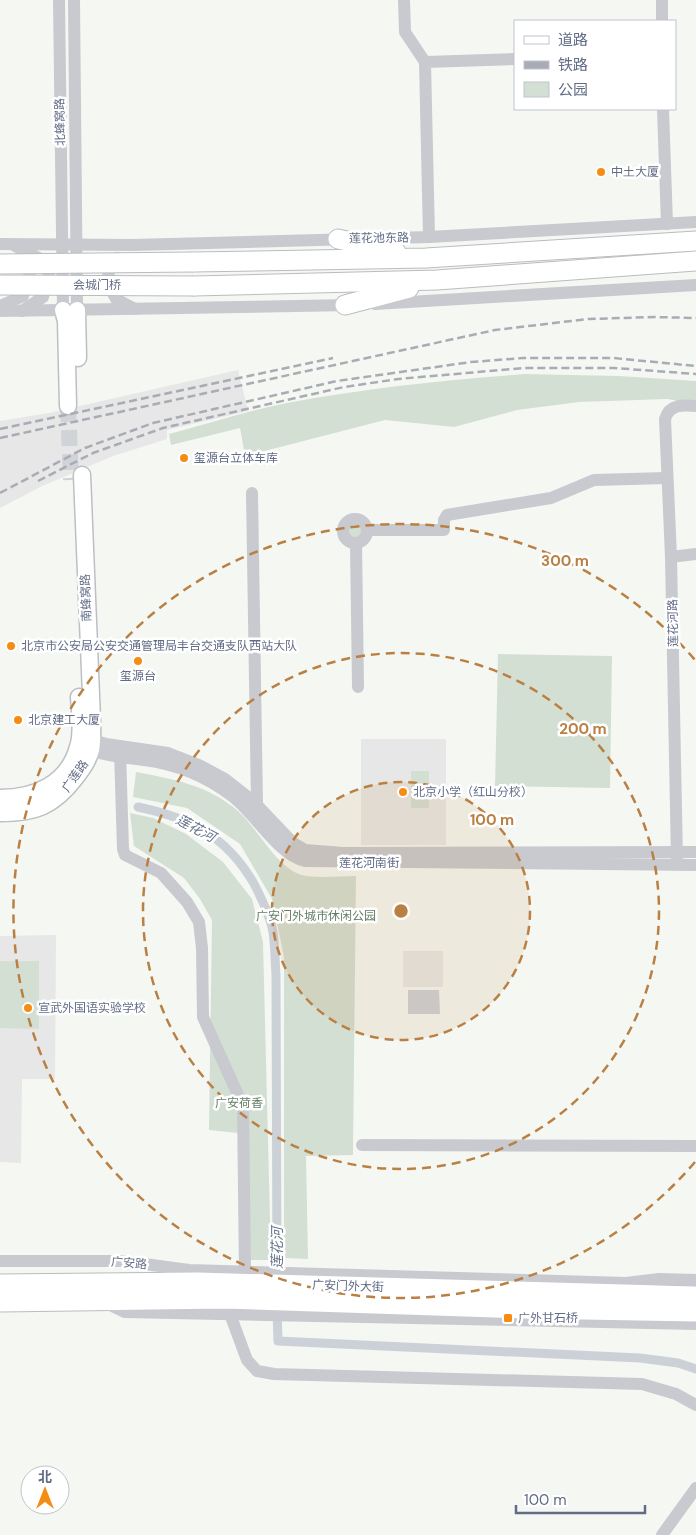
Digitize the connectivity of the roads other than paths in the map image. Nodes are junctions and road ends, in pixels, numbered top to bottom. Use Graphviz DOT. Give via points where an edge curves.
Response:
graph roads {
  1 [pos="58,0"];
  2 [pos="74,0"];
  3 [pos="404,0"];
  4 [pos="662,0"];
  5 [pos="662,20"];
  6 [pos="514,59"];
  7 [pos="425,62"];
  8 [pos="663,110"];
  9 [pos="696,222"];
  10 [pos="667,224"];
  11 [pos="429,237"];
  12 [pos="338,239"];
  13 [pos="696,240"];
  14 [pos="69,244"];
  15 [pos="4,245"];
  16 [pos="132,245"];
  17 [pos="426,258"];
  18 [pos="696,261"];
  19 [pos="193,262"];
  20 [pos="0,264"];
  21 [pos="437,280"];
  22 [pos="0,284"];
  23 [pos="696,285"];
  24 [pos="345,305"];
  25 [pos="0,306"];
  26 [pos="70,310"];
  27 [pos="137,310"];
  28 [pos="0,311"];
  29 [pos="22,311"];
  30 [pos="74,405"];
  31 [pos="696,406"];
  32 [pos="77,477"];
  33 [pos="667,478"];
  34 [pos="252,493"];
  35 [pos="367,530"];
  36 [pos="356,544"];
  37 [pos="696,554"];
  38 [pos="671,557"];
  39 [pos="358,687"];
  40 [pos="85,743"];
  41 [pos="120,752"];
  42 [pos="0,798"];
  43 [pos="257,805"];
  44 [pos="0,813"];
  45 [pos="696,852"];
  46 [pos="676,858"];
  47 [pos="696,865"];
  48 [pos="362,1146"];
  49 [pos="696,1146"];
  50 [pos="0,1261"];
  51 [pos="161,1266"];
  52 [pos="193,1276"];
  53 [pos="696,1280"];
  54 [pos="0,1284"];
  55 [pos="252,1288"];
  56 [pos="104,1292"];
  57 [pos="292,1293"];
  58 [pos="696,1296"];
  59 [pos="0,1302"];
  60 [pos="227,1306"];
  61 [pos="696,1312"];
  62 [pos="696,1324"];
  63 [pos="696,1405"];
  64 [pos="696,1488"];
  65 [pos="662,1535"];
  1 -- 14 [label="street, 北蜂窝路"];
  2 -- 14 [label="street, 北蜂窝路"];
  3 -- 7 [label="street" via="405,32"];
  4 -- 5 [label="street"];
  6 -- 7 [label="street"];
  7 -- 11 [label="street"];
  8 -- 10 [label="street"];
  9 -- 10 [label="street, 莲花池东路"];
  10 -- 11 [label="street, 莲花池东路"];
  11 -- 12 [label="street, 莲花池东路"];
  12 -- 16 [label="street, 莲花池东路"];
  12 -- 17 [label="highway"];
  13 -- 17 [label="highway, 莲花池东路"];
  14 -- 15 [label="street, 莲花池东路"];
  14 -- 16 [label="street, 莲花池东路"];
  14 -- 26 [label="street"];
  15 -- 25 [label="street" via="20,258 30,273 23,296"];
  15 -- 29 [label="street" via="39,258 49,273 43,297"];
  16 -- 27 [label="street" via="111,262 107,282 116,299"];
  17 -- 19 [label="highway, 莲花池东路"];
  18 -- 21 [label="highway"];
  19 -- 20 [label="highway, 会城门桥, bridge"];
  21 -- 22 [label="highway, 会城门桥, bridge" via="194,286"];
  21 -- 24 [label="highway"];
  23 -- 24 [label="street"];
  24 -- 27 [label="street"];
  26 -- 27 [label="street"];
  26 -- 29 [label="street"];
  26 -- 30 [label="main road" via="66,321"];
  28 -- 29 [label="street"];
  31 -- 33 [label="street, 莲花河路" via="674,406 666,414"];
  32 -- 40 [label="main road, 南蜂窝路"];
  33 -- 35 [label="street" via="594,480 551,498 447,515 444,530"];
  33 -- 38 [label="street, 莲花河路"];
  34 -- 43 [label="street"];
  35 -- 36 [label="street" via="363,540"];
  35 -- 36 [label="street" via="360,520 352,519 345,523 343,535 348,542"];
  36 -- 39 [label="street"];
  37 -- 38 [label="street"];
  38 -- 46 [label="street, 莲花河路"];
  40 -- 41 [label="street, 莲花河南街"];
  40 -- 42 [label="main road, 广莲路" via="63,774 44,790 32,795"];
  40 -- 44 [label="main road, 广莲路" via="85,765 64,792 49,804 31,811"];
  41 -- 43 [label="street, 莲花河南街" via="168,753 225,779"];
  41 -- 46 [label="street, 莲花河南街" via="176,766 206,780 241,804 289,854 305,862"];
  41 -- 55 [label="street" via="126,855 161,873 187,902 202,938 203,1017 243,1106"];
  43 -- 46 [label="street, 莲花河南街" via="293,843 317,852"];
  45 -- 46 [label="street, 莲花河南街"];
  46 -- 47 [label="street, 莲花河南街"];
  48 -- 49 [label="street"];
  50 -- 51 [label="street, 广安路" via="122,1261"];
  51 -- 52 [label="street, 广安路"];
  51 -- 56 [label="street"];
  52 -- 55 [label="highway, 广安门外大街"];
  52 -- 56 [label="highway, 广安门外大街"];
  53 -- 57 [label="street, 广安门外大街"];
  54 -- 56 [label="highway, 广安门外大街"];
  55 -- 57 [label="highway, 广安门外大街"];
  55 -- 57 [label="street, 广安门外大街"];
  55 -- 60 [label="highway, 广安门外大街"];
  56 -- 59 [label="highway, 广安门外大街"];
  56 -- 60 [label="highway, 广安门外大街"];
  57 -- 58 [label="highway, 广安门外大街"];
  57 -- 61 [label="highway, 广安门外大街" via="526,1309"];
  57 -- 62 [label="street, 广安门外大街"];
  60 -- 63 [label="street" via="247,1360 257,1372 642,1384 668,1391"];
  64 -- 65 [label="street"];
}
